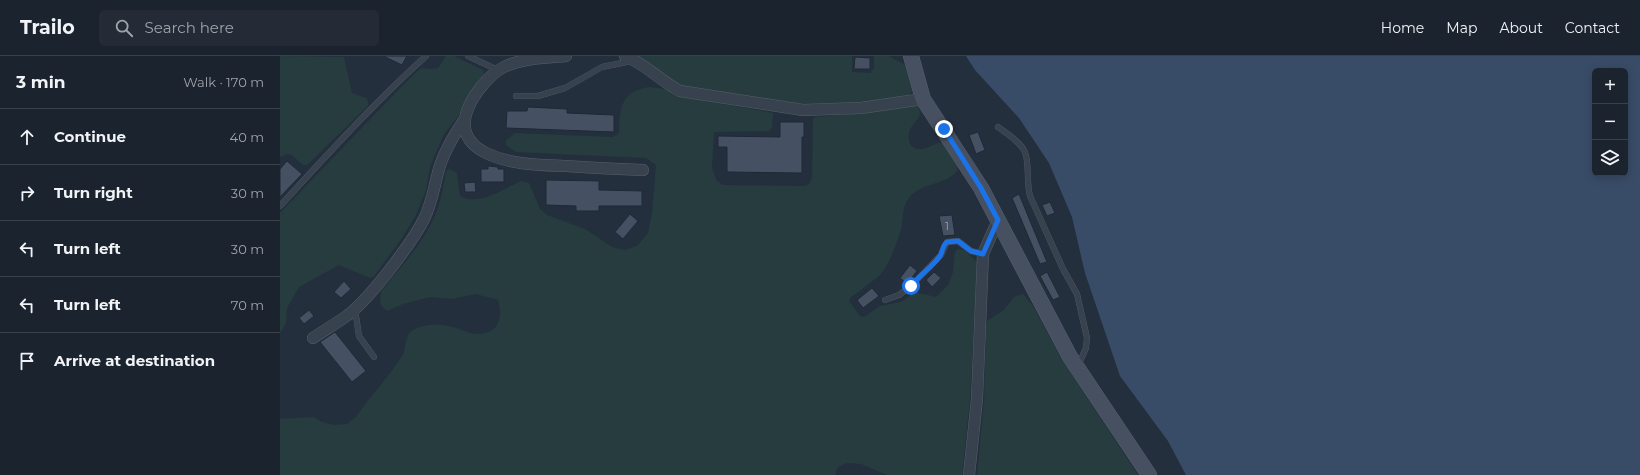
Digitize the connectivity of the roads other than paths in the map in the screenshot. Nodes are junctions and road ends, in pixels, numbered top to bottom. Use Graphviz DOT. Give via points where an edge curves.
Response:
graph roads {
  1 [pos="426,56"];
  2 [pos="468,56"];
  3 [pos="566,56"];
  4 [pos="625,56"];
  5 [pos="911,56"];
  6 [pos="478,58"];
  7 [pos="636,61"];
  8 [pos="498,70"];
  9 [pos="516,96"];
  10 [pos="923,99"];
  11 [pos="464,120"];
  12 [pos="998,127"];
  13 [pos="643,170"];
  14 [pos="280,206"];
  15 [pos="998,220"];
  16 [pos="983,254"];
  17 [pos="885,300"];
  18 [pos="355,309"];
  19 [pos="313,338"];
  20 [pos="374,357"];
  21 [pos="1076,368"];
  22 [pos="969,475"];
  23 [pos="1149,475"];
  1 -- 14 [label="lane" via="320,162"];
  2 -- 6 [label="lane"];
  3 -- 8 [label="street" via="519,62"];
  4 -- 7 [label="street"];
  5 -- 10 [label="main road"];
  6 -- 8 [label="lane"];
  7 -- 9 [label="lane" via="602,67 565,88 538,96"];
  7 -- 10 [label="street" via="680,91 803,110 862,108"];
  8 -- 11 [label="street" via="477,92"];
  10 -- 15 [label="main road" via="964,160"];
  11 -- 13 [label="street" via="465,129 480,150 499,158 536,164"];
  11 -- 18 [label="street" via="443,156 424,219 396,259"];
  12 -- 21 [label="lane" via="1024,149 1030,196 1077,294 1087,338 1084,353"];
  15 -- 16 [label="street"];
  15 -- 21 [label="main road"];
  16 -- 17 [label="lane" via="971,251 958,241 947,242 936,260 911,286 899,295"];
  16 -- 22 [label="street" via="977,399"];
  18 -- 19 [label="street"];
  18 -- 20 [label="lane" via="359,336"];
  21 -- 23 [label="main road"];
}
